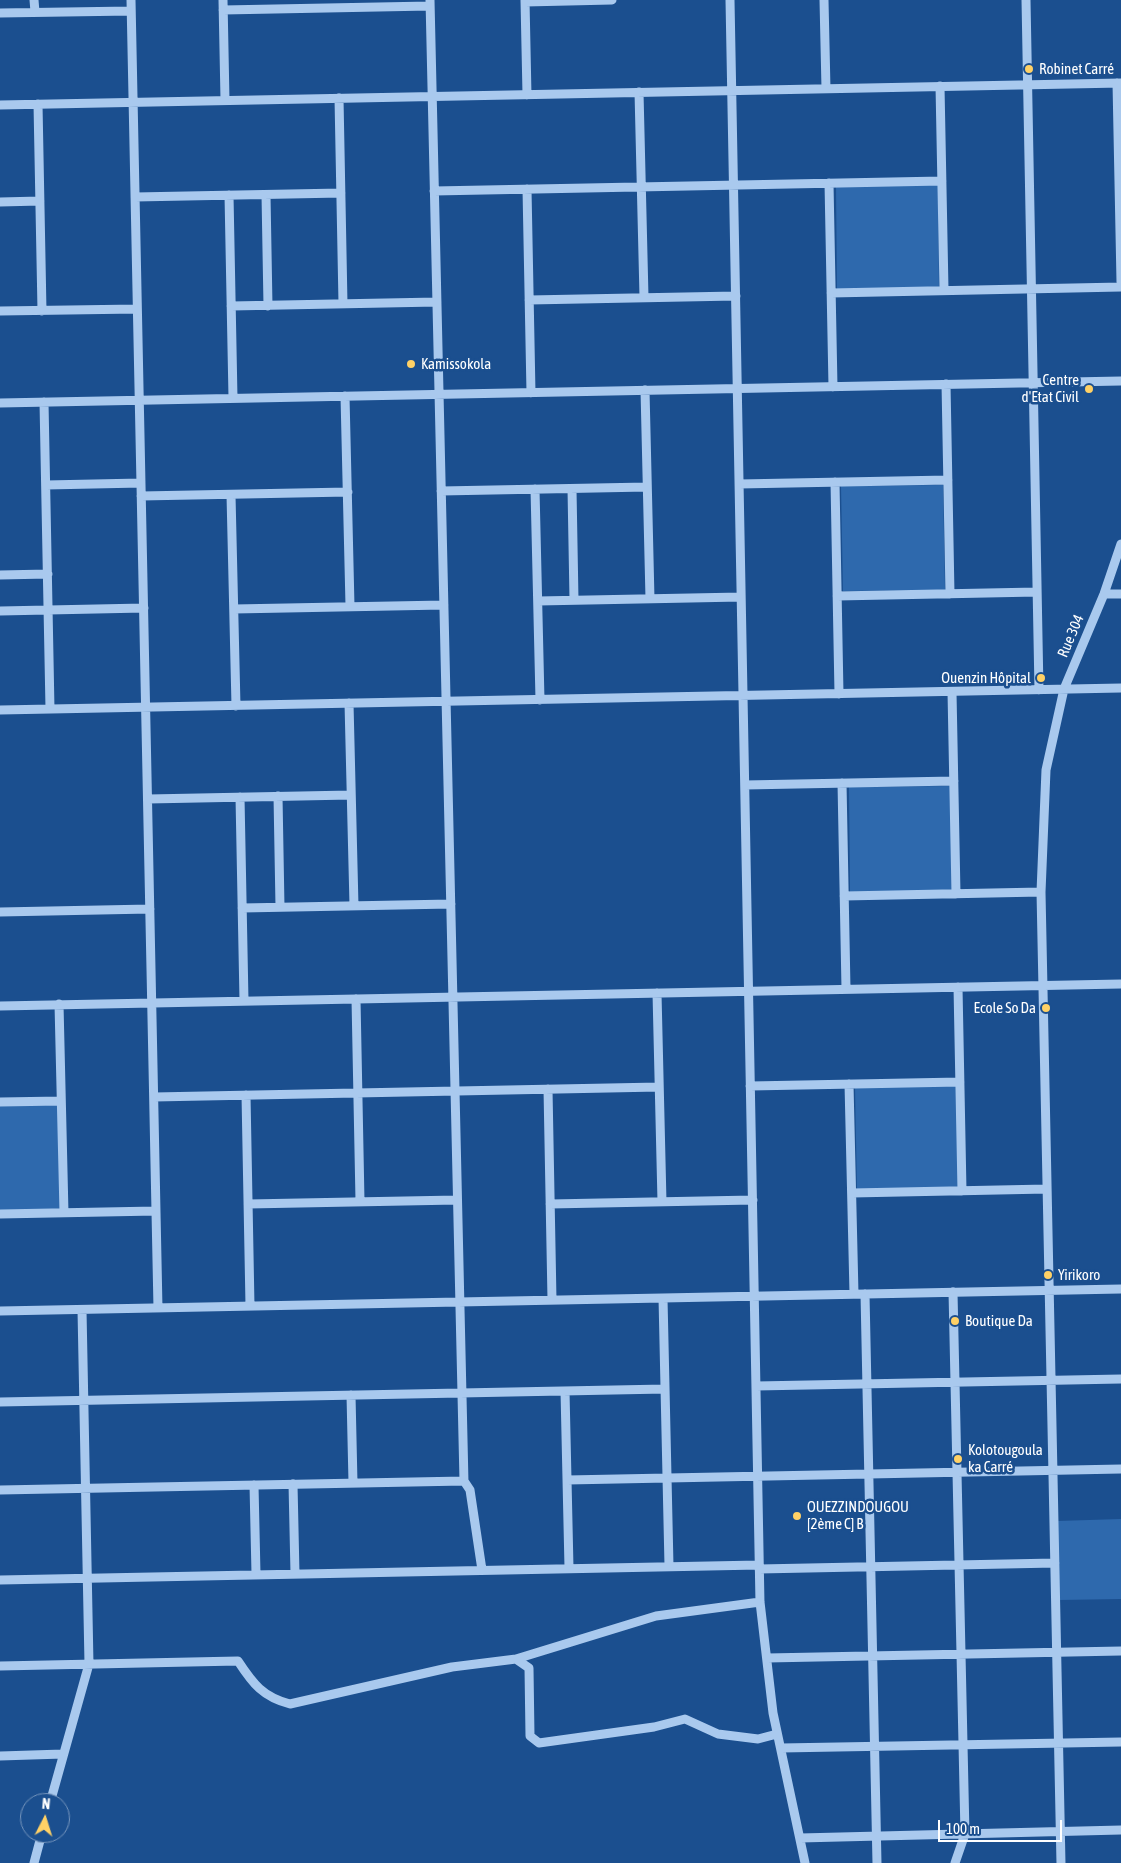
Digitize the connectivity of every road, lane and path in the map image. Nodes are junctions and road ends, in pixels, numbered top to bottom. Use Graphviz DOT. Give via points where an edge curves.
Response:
graph roads {
  1 [pos="34,0"];
  2 [pos="131,0"];
  3 [pos="612,0"];
  4 [pos="730,0"];
  5 [pos="824,0"];
  6 [pos="1026,0"];
  7 [pos="525,1"];
  8 [pos="430,3"];
  9 [pos="339,4"];
  10 [pos="223,5"];
  11 [pos="131,11"];
  12 [pos="34,12"];
  13 [pos="0,13"];
  14 [pos="1119,83"];
  15 [pos="1028,85"];
  16 [pos="940,86"];
  17 [pos="826,89"];
  18 [pos="732,90"];
  19 [pos="639,92"];
  20 [pos="527,95"];
  21 [pos="432,96"];
  22 [pos="339,98"];
  23 [pos="225,100"];
  24 [pos="133,102"];
  25 [pos="38,104"];
  26 [pos="0,105"];
  27 [pos="942,180"];
  28 [pos="829,183"];
  29 [pos="734,185"];
  30 [pos="641,186"];
  31 [pos="527,189"];
  32 [pos="434,190"];
  33 [pos="341,193"];
  34 [pos="266,195"];
  35 [pos="229,196"];
  36 [pos="135,197"];
  37 [pos="40,201"];
  38 [pos="0,202"];
  39 [pos="1121,282"];
  40 [pos="1121,287"];
  41 [pos="1032,289"];
  42 [pos="944,290"];
  43 [pos="832,293"];
  44 [pos="736,296"];
  45 [pos="644,297"];
  46 [pos="529,300"];
  47 [pos="437,302"];
  48 [pos="343,304"];
  49 [pos="231,306"];
  50 [pos="268,306"];
  51 [pos="137,309"];
  52 [pos="42,311"];
  53 [pos="0,312"];
  54 [pos="1121,381"];
  55 [pos="1033,383"];
  56 [pos="946,384"];
  57 [pos="833,387"];
  58 [pos="738,389"];
  59 [pos="645,390"];
  60 [pos="531,393"];
  61 [pos="439,394"];
  62 [pos="346,396"];
  63 [pos="233,398"];
  64 [pos="139,400"];
  65 [pos="44,402"];
  66 [pos="0,403"];
  67 [pos="948,480"];
  68 [pos="835,482"];
  69 [pos="141,483"];
  70 [pos="739,484"];
  71 [pos="46,485"];
  72 [pos="648,487"];
  73 [pos="535,489"];
  74 [pos="572,489"];
  75 [pos="441,491"];
  76 [pos="348,492"];
  77 [pos="231,494"];
  78 [pos="141,496"];
  79 [pos="1121,544"];
  80 [pos="48,574"];
  81 [pos="0,575"];
  82 [pos="1037,592"];
  83 [pos="950,594"];
  84 [pos="1104,594"];
  85 [pos="1121,594"];
  86 [pos="837,596"];
  87 [pos="741,597"];
  88 [pos="650,599"];
  89 [pos="574,600"];
  90 [pos="538,601"];
  91 [pos="444,604"];
  92 [pos="350,606"];
  93 [pos="144,608"];
  94 [pos="234,609"];
  95 [pos="48,610"];
  96 [pos="0,611"];
  97 [pos="1121,688"];
  98 [pos="1064,689"];
  99 [pos="1039,690"];
  100 [pos="952,692"];
  101 [pos="839,694"];
  102 [pos="743,696"];
  103 [pos="540,700"];
  104 [pos="446,702"];
  105 [pos="349,703"];
  106 [pos="236,706"];
  107 [pos="146,707"];
  108 [pos="50,709"];
  109 [pos="0,710"];
  110 [pos="954,781"];
  111 [pos="842,783"];
  112 [pos="745,785"];
  113 [pos="351,795"];
  114 [pos="278,796"];
  115 [pos="240,797"];
  116 [pos="148,799"];
  117 [pos="1041,892"];
  118 [pos="956,894"];
  119 [pos="844,896"];
  120 [pos="450,904"];
  121 [pos="354,906"];
  122 [pos="280,907"];
  123 [pos="242,908"];
  124 [pos="150,909"];
  125 [pos="0,912"];
  126 [pos="1121,984"];
  127 [pos="1043,985"];
  128 [pos="958,987"];
  129 [pos="846,989"];
  130 [pos="749,991"];
  131 [pos="657,993"];
  132 [pos="453,997"];
  133 [pos="356,998"];
  134 [pos="244,1001"];
  135 [pos="152,1003"];
  136 [pos="59,1004"];
  137 [pos="0,1006"];
  138 [pos="960,1082"];
  139 [pos="849,1084"];
  140 [pos="659,1086"];
  141 [pos="750,1086"];
  142 [pos="548,1089"];
  143 [pos="455,1091"];
  144 [pos="358,1092"];
  145 [pos="246,1095"];
  146 [pos="154,1096"];
  147 [pos="61,1101"];
  148 [pos="0,1102"];
  149 [pos="1047,1189"];
  150 [pos="962,1191"];
  151 [pos="852,1193"];
  152 [pos="457,1200"];
  153 [pos="752,1200"];
  154 [pos="360,1201"];
  155 [pos="662,1202"];
  156 [pos="248,1204"];
  157 [pos="550,1204"];
  158 [pos="156,1211"];
  159 [pos="64,1212"];
  160 [pos="0,1214"];
  161 [pos="1121,1289"];
  162 [pos="1049,1290"];
  163 [pos="953,1292"];
  164 [pos="854,1294"];
  165 [pos="865,1294"];
  166 [pos="754,1296"];
  167 [pos="664,1298"];
  168 [pos="552,1300"];
  169 [pos="460,1302"];
  170 [pos="250,1306"];
  171 [pos="158,1308"];
  172 [pos="82,1310"];
  173 [pos="0,1311"];
  174 [pos="1121,1379"];
  175 [pos="1051,1380"];
  176 [pos="955,1382"];
  177 [pos="867,1384"];
  178 [pos="756,1386"];
  179 [pos="665,1389"];
  180 [pos="565,1391"];
  181 [pos="462,1393"];
  182 [pos="351,1395"];
  183 [pos="84,1400"];
  184 [pos="0,1402"];
  185 [pos="1121,1469"];
  186 [pos="1053,1470"];
  187 [pos="957,1472"];
  188 [pos="869,1474"];
  189 [pos="758,1476"];
  190 [pos="667,1478"];
  191 [pos="464,1480"];
  192 [pos="567,1480"];
  193 [pos="353,1483"];
  194 [pos="293,1484"];
  195 [pos="254,1485"];
  196 [pos="85,1488"];
  197 [pos="0,1490"];
  198 [pos="1055,1563"];
  199 [pos="959,1565"];
  200 [pos="669,1566"];
  201 [pos="759,1567"];
  202 [pos="871,1567"];
  203 [pos="569,1568"];
  204 [pos="482,1570"];
  205 [pos="256,1574"];
  206 [pos="295,1574"];
  207 [pos="87,1578"];
  208 [pos="0,1580"];
  209 [pos="760,1602"];
  210 [pos="1121,1651"];
  211 [pos="1057,1652"];
  212 [pos="961,1654"];
  213 [pos="873,1656"];
  214 [pos="767,1658"];
  215 [pos="516,1659"];
  216 [pos="89,1664"];
  217 [pos="0,1666"];
  218 [pos="777,1734"];
  219 [pos="1121,1742"];
  220 [pos="1059,1743"];
  221 [pos="963,1745"];
  222 [pos="875,1746"];
  223 [pos="781,1748"];
  224 [pos="63,1754"];
  225 [pos="0,1756"];
  226 [pos="53,1793"];
  227 [pos="1121,1830"];
  228 [pos="1061,1831"];
  229 [pos="965,1834"];
  230 [pos="876,1836"];
  231 [pos="800,1838"];
  232 [pos="39,1843"];
  233 [pos="34,1863"];
  234 [pos="805,1863"];
  235 [pos="877,1863"];
  236 [pos="955,1863"];
  237 [pos="1061,1863"];
  1 -- 12 [label="street"];
  2 -- 11 [label="street"];
  3 -- 7 [label="street"];
  4 -- 18 [label="street"];
  5 -- 17 [label="street"];
  6 -- 15 [label="street"];
  7 -- 20 [label="street"];
  8 -- 9 [label="street"];
  8 -- 21 [label="street"];
  9 -- 10 [label="street"];
  10 -- 23 [label="street"];
  11 -- 12 [label="street"];
  11 -- 24 [label="street"];
  12 -- 13 [label="street"];
  14 -- 15 [label="street"];
  14 -- 39 [label="street"];
  15 -- 16 [label="street"];
  15 -- 41 [label="street"];
  16 -- 17 [label="street"];
  16 -- 27 [label="street"];
  17 -- 18 [label="street"];
  18 -- 19 [label="street"];
  18 -- 29 [label="street"];
  19 -- 20 [label="street"];
  19 -- 30 [label="street"];
  20 -- 21 [label="street"];
  21 -- 22 [label="street"];
  21 -- 32 [label="street"];
  22 -- 23 [label="street"];
  22 -- 33 [label="street"];
  23 -- 24 [label="street"];
  24 -- 25 [label="street"];
  24 -- 36 [label="street"];
  25 -- 26 [label="street"];
  25 -- 37 [label="street"];
  27 -- 28 [label="street"];
  27 -- 42 [label="street"];
  28 -- 29 [label="street"];
  28 -- 43 [label="street"];
  29 -- 30 [label="street"];
  29 -- 44 [label="street"];
  30 -- 31 [label="street"];
  30 -- 45 [label="street"];
  31 -- 32 [label="street"];
  31 -- 46 [label="street"];
  32 -- 47 [label="street"];
  33 -- 34 [label="street"];
  33 -- 48 [label="street"];
  34 -- 35 [label="street"];
  34 -- 50 [label="street"];
  35 -- 36 [label="street"];
  35 -- 49 [label="street"];
  36 -- 51 [label="street"];
  37 -- 38 [label="street"];
  37 -- 52 [label="street"];
  40 -- 41 [label="street"];
  41 -- 42 [label="street"];
  41 -- 55 [label="street"];
  42 -- 43 [label="street"];
  43 -- 57 [label="street"];
  44 -- 45 [label="street"];
  44 -- 58 [label="street"];
  45 -- 46 [label="street"];
  46 -- 60 [label="street"];
  47 -- 48 [label="street"];
  47 -- 61 [label="street"];
  48 -- 50 [label="street"];
  49 -- 50 [label="street"];
  49 -- 63 [label="street"];
  51 -- 52 [label="street"];
  51 -- 64 [label="street"];
  52 -- 53 [label="street"];
  54 -- 55 [label="street"];
  55 -- 56 [label="street"];
  55 -- 82 [label="street"];
  56 -- 57 [label="street"];
  56 -- 67 [label="street"];
  57 -- 58 [label="street"];
  58 -- 59 [label="street"];
  58 -- 70 [label="street"];
  59 -- 60 [label="street"];
  59 -- 72 [label="street"];
  60 -- 61 [label="street"];
  61 -- 62 [label="street"];
  61 -- 75 [label="street"];
  62 -- 63 [label="street"];
  62 -- 76 [label="street"];
  63 -- 64 [label="street"];
  64 -- 65 [label="street"];
  64 -- 69 [label="street"];
  65 -- 66 [label="street"];
  65 -- 71 [label="street"];
  67 -- 68 [label="street"];
  67 -- 83 [label="street"];
  68 -- 70 [label="street"];
  68 -- 86 [label="street"];
  69 -- 71 [label="street"];
  69 -- 78 [label="street"];
  70 -- 87 [label="street"];
  71 -- 80 [label="street"];
  72 -- 74 [label="street"];
  72 -- 88 [label="street"];
  73 -- 74 [label="street"];
  73 -- 75 [label="street"];
  73 -- 90 [label="street"];
  74 -- 89 [label="street"];
  75 -- 91 [label="street"];
  76 -- 77 [label="street"];
  76 -- 92 [label="street"];
  77 -- 78 [label="street"];
  77 -- 94 [label="street"];
  78 -- 93 [label="street"];
  79 -- 84 [label="street, Rue 304"];
  80 -- 81 [label="street"];
  80 -- 95 [label="street"];
  82 -- 83 [label="street"];
  82 -- 99 [label="street"];
  83 -- 86 [label="street"];
  84 -- 85 [label="street"];
  84 -- 98 [label="street, Rue 304"];
  86 -- 101 [label="street"];
  87 -- 88 [label="street"];
  87 -- 102 [label="street"];
  88 -- 89 [label="street"];
  89 -- 90 [label="street"];
  90 -- 103 [label="street"];
  91 -- 92 [label="street"];
  91 -- 104 [label="street"];
  92 -- 94 [label="street"];
  93 -- 95 [label="street"];
  93 -- 107 [label="street"];
  94 -- 106 [label="street"];
  95 -- 96 [label="street"];
  95 -- 108 [label="street"];
  97 -- 98 [label="street"];
  98 -- 99 [label="street"];
  98 -- 117 [label="street, Rue 304" via="1046,770"];
  99 -- 100 [label="street"];
  100 -- 101 [label="street"];
  100 -- 110 [label="street"];
  101 -- 102 [label="street"];
  102 -- 103 [label="street"];
  102 -- 112 [label="street"];
  103 -- 104 [label="street"];
  104 -- 105 [label="street"];
  104 -- 120 [label="street"];
  105 -- 106 [label="street"];
  105 -- 113 [label="street"];
  106 -- 107 [label="street"];
  107 -- 108 [label="street"];
  107 -- 116 [label="street"];
  108 -- 109 [label="street"];
  110 -- 111 [label="street"];
  110 -- 118 [label="street"];
  111 -- 112 [label="street"];
  111 -- 119 [label="street"];
  112 -- 130 [label="street"];
  113 -- 114 [label="street"];
  113 -- 121 [label="street"];
  114 -- 115 [label="street"];
  114 -- 122 [label="street"];
  115 -- 116 [label="street"];
  115 -- 123 [label="street"];
  116 -- 124 [label="street"];
  117 -- 118 [label="street"];
  117 -- 127 [label="street, Rue 304"];
  118 -- 119 [label="street"];
  119 -- 129 [label="street"];
  120 -- 121 [label="street"];
  120 -- 132 [label="street"];
  121 -- 122 [label="street"];
  122 -- 123 [label="street"];
  123 -- 134 [label="street"];
  124 -- 125 [label="street"];
  124 -- 135 [label="street"];
  126 -- 127 [label="street"];
  127 -- 128 [label="street"];
  127 -- 149 [label="street, Rue 304"];
  128 -- 129 [label="street"];
  128 -- 138 [label="street"];
  129 -- 130 [label="street"];
  130 -- 131 [label="street"];
  130 -- 141 [label="street"];
  131 -- 132 [label="street"];
  131 -- 140 [label="street"];
  132 -- 133 [label="street"];
  132 -- 143 [label="street"];
  133 -- 134 [label="street"];
  133 -- 144 [label="street"];
  134 -- 135 [label="street"];
  135 -- 136 [label="street"];
  135 -- 146 [label="street"];
  136 -- 137 [label="street"];
  136 -- 147 [label="street"];
  138 -- 139 [label="street"];
  138 -- 150 [label="street"];
  139 -- 141 [label="street"];
  139 -- 151 [label="street"];
  140 -- 142 [label="street"];
  140 -- 155 [label="street"];
  141 -- 153 [label="street"];
  142 -- 143 [label="street"];
  142 -- 157 [label="street"];
  143 -- 144 [label="street"];
  143 -- 152 [label="street"];
  144 -- 145 [label="street"];
  144 -- 154 [label="street"];
  145 -- 146 [label="street"];
  145 -- 156 [label="street"];
  146 -- 158 [label="street"];
  147 -- 148 [label="street"];
  147 -- 159 [label="street"];
  149 -- 150 [label="street"];
  149 -- 162 [label="street, Rue 304"];
  150 -- 151 [label="street"];
  151 -- 164 [label="street"];
  152 -- 154 [label="street"];
  152 -- 169 [label="street"];
  153 -- 155 [label="street"];
  153 -- 166 [label="street"];
  154 -- 156 [label="street"];
  155 -- 157 [label="street"];
  156 -- 170 [label="street"];
  157 -- 168 [label="street"];
  158 -- 159 [label="street"];
  158 -- 171 [label="street"];
  159 -- 160 [label="street"];
  161 -- 162 [label="street"];
  162 -- 163 [label="street"];
  162 -- 175 [label="street, Rue 304"];
  163 -- 165 [label="street"];
  163 -- 176 [label="street"];
  164 -- 165 [label="street"];
  164 -- 166 [label="street"];
  165 -- 177 [label="street"];
  166 -- 167 [label="street"];
  166 -- 178 [label="street"];
  167 -- 168 [label="street"];
  167 -- 179 [label="street"];
  168 -- 169 [label="street"];
  169 -- 170 [label="street"];
  169 -- 181 [label="street"];
  170 -- 171 [label="street"];
  171 -- 172 [label="street"];
  172 -- 173 [label="street"];
  172 -- 183 [label="street"];
  174 -- 175 [label="street"];
  175 -- 176 [label="street"];
  175 -- 186 [label="street, Rue 304"];
  176 -- 177 [label="street"];
  176 -- 187 [label="street"];
  177 -- 178 [label="street"];
  177 -- 188 [label="street"];
  178 -- 189 [label="street"];
  179 -- 180 [label="street"];
  179 -- 190 [label="street"];
  180 -- 181 [label="street"];
  180 -- 192 [label="street"];
  181 -- 182 [label="street"];
  181 -- 191 [label="street"];
  182 -- 183 [label="street"];
  182 -- 193 [label="street"];
  183 -- 184 [label="street"];
  183 -- 196 [label="street"];
  185 -- 186 [label="street"];
  186 -- 187 [label="street"];
  186 -- 198 [label="street, Rue 304"];
  187 -- 188 [label="street"];
  187 -- 199 [label="street"];
  188 -- 189 [label="street"];
  188 -- 202 [label="street"];
  189 -- 190 [label="street"];
  189 -- 201 [label="street"];
  190 -- 192 [label="street"];
  190 -- 200 [label="street"];
  191 -- 193 [label="street"];
  191 -- 204 [label="street" via="470,1490"];
  192 -- 203 [label="street"];
  193 -- 194 [label="street"];
  194 -- 195 [label="street"];
  194 -- 206 [label="street"];
  195 -- 196 [label="street"];
  195 -- 205 [label="street"];
  196 -- 197 [label="street"];
  196 -- 207 [label="street"];
  198 -- 199 [label="street"];
  198 -- 211 [label="street, Rue 304"];
  199 -- 202 [label="street"];
  199 -- 212 [label="street"];
  200 -- 201 [label="street"];
  200 -- 203 [label="street"];
  201 -- 202 [label="street"];
  201 -- 209 [label="street"];
  202 -- 213 [label="street"];
  203 -- 204 [label="street"];
  204 -- 206 [label="street"];
  205 -- 206 [label="street"];
  205 -- 207 [label="street"];
  207 -- 208 [label="street"];
  207 -- 216 [label="street"];
  209 -- 214 [label="street"];
  209 -- 215 [label="street" via="656,1616"];
  210 -- 211 [label="street"];
  211 -- 212 [label="street"];
  211 -- 220 [label="street, Rue 304"];
  212 -- 213 [label="street"];
  212 -- 221 [label="street"];
  213 -- 214 [label="street"];
  213 -- 222 [label="street"];
  214 -- 218 [label="street"];
  215 -- 216 [label="street" via="452,1667 290,1704 271,1699 249,1678 238,1661"];
  215 -- 218 [label="street" via="530,1668 530,1736 539,1743 654,1727 685,1719 718,1734 758,1739"];
  216 -- 217 [label="street"];
  216 -- 224 [label="street"];
  218 -- 223 [label="street"];
  219 -- 220 [label="street"];
  220 -- 221 [label="street"];
  220 -- 228 [label="street, Rue 304"];
  221 -- 222 [label="street"];
  221 -- 229 [label="street"];
  222 -- 223 [label="street"];
  222 -- 230 [label="street"];
  223 -- 231 [label="street"];
  224 -- 225 [label="street"];
  224 -- 226 [label="street"];
  227 -- 228 [label="street"];
  228 -- 229 [label="street"];
  228 -- 237 [label="street, Rue 304"];
  229 -- 230 [label="street"];
  229 -- 236 [label="street"];
  230 -- 231 [label="street"];
  230 -- 235 [label="street"];
  231 -- 234 [label="street"];
  232 -- 233 [label="street"];
}
